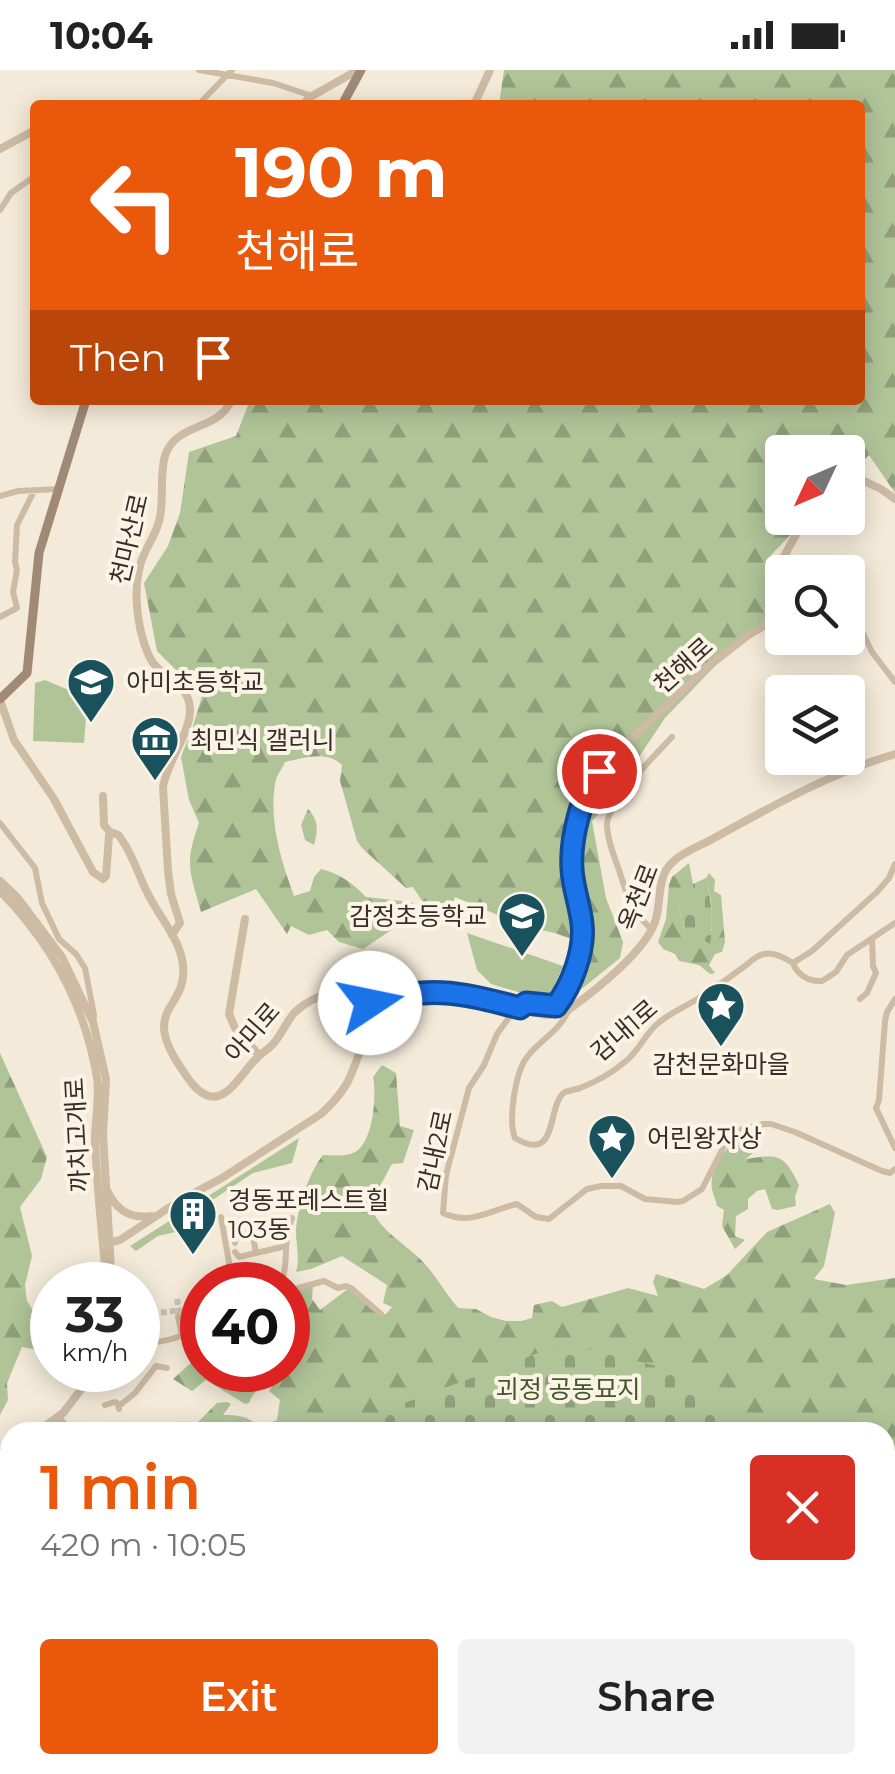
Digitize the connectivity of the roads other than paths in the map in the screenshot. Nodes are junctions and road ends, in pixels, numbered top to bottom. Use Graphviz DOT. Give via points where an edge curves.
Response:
graph roads {
  1 [pos="200,70"];
  2 [pos="359,70"];
  3 [pos="490,70"];
  4 [pos="230,72"];
  5 [pos="312,96"];
  6 [pos="203,100"];
  7 [pos="308,100"];
  8 [pos="344,100"];
  9 [pos="476,100"];
  10 [pos="30,133"];
  11 [pos="0,151"];
  12 [pos="30,180"];
  13 [pos="0,210"];
  14 [pos="84,405"];
  15 [pos="228,405"];
  16 [pos="865,481"];
  17 [pos="58,489"];
  18 [pos="34,491"];
  19 [pos="0,496"];
  20 [pos="895,499"];
  21 [pos="0,616"];
  22 [pos="765,625"];
  23 [pos="865,638"];
  24 [pos="895,682"];
  25 [pos="0,700"];
  26 [pos="672,736"];
  27 [pos="895,754"];
  28 [pos="103,796"];
  29 [pos="0,822"];
  30 [pos="110,832"];
  31 [pos="895,864"];
  32 [pos="0,881"];
  33 [pos="0,891"];
  34 [pos="245,920"];
  35 [pos="895,923"];
  36 [pos="652,930"];
  37 [pos="172,935"];
  38 [pos="872,939"];
  39 [pos="792,963"];
  40 [pos="895,998"];
  41 [pos="365,999"];
  42 [pos="394,1000"];
  43 [pos="860,1000"];
  44 [pos="518,1008"];
  45 [pos="568,1010"];
  46 [pos="376,1019"];
  47 [pos="93,1022"];
  48 [pos="259,1055"];
  49 [pos="895,1148"];
  50 [pos="895,1169"];
  51 [pos="105,1187"];
  52 [pos="157,1215"];
  53 [pos="220,1217"];
  54 [pos="292,1218"];
  55 [pos="111,1242"];
  56 [pos="286,1246"];
  57 [pos="256,1253"];
  58 [pos="230,1256"];
  59 [pos="110,1262"];
  60 [pos="110,1262"];
  61 [pos="230,1262"];
  62 [pos="285,1262"];
  63 [pos="310,1284"];
  64 [pos="381,1314"];
  65 [pos="179,1315"];
  66 [pos="180,1320"];
  67 [pos="167,1368"];
  68 [pos="81,1392"];
  69 [pos="105,1405"];
  70 [pos="57,1419"];
  71 [pos="52,1422"];
  72 [pos="63,1422"];
  1 -- 4 [label="street"];
  2 -- 5 [label="street"];
  2 -- 8 [label="main road"];
  3 -- 9 [label="street"];
  4 -- 5 [label="street"];
  4 -- 6 [label="street"];
  5 -- 7 [label="street"];
  10 -- 11 [label="street"];
  12 -- 13 [label="street"];
  14 -- 17 [label="main road"];
  15 -- 37 [label="street, 천마산로" via="172,441 156,535 137,577 149,658 179,684 190,708 163,787 168,871 180,923"];
  16 -- 20 [label="street"];
  17 -- 18 [label="street"];
  17 -- 25 [label="main road" via="38,553 27,673"];
  18 -- 19 [label="street"];
  18 -- 21 [label="street" via="17,526 17,608"];
  22 -- 44 [label="street, 천해로" via="706,668 589,784 571,866 582,924 572,977 556,1006"];
  23 -- 24 [label="street"];
  25 -- 30 [label="street, 아미로" via="14,740 103,880"];
  26 -- 36 [label="street" via="632,781 607,825 632,909"];
  27 -- 36 [label="street, 옥천로" via="786,798 680,856 664,874"];
  28 -- 30 [label="street, 아미로"];
  29 -- 47 [label="street" via="35,868 59,939 85,968"];
  30 -- 37 [label="street, 아미로" via="124,842"];
  31 -- 39 [label="street" via="877,892"];
  32 -- 47 [label="street" via="62,957"];
  33 -- 55 [label="street, 까치고개로" via="56,961 80,1011 97,1080 95,1136"];
  34 -- 48 [label="street" via="229,1014"];
  35 -- 38 [label="street, 감내1로"];
  36 -- 45 [label="street, 옥천로"];
  37 -- 48 [label="street, 아미로" via="183,978 164,1033 192,1084 216,1097"];
  38 -- 39 [label="street, 감내1로" via="822,982 808,980"];
  38 -- 43 [label="street" via="876,973"];
  39 -- 45 [label="street, 감내1로" via="767,953 753,959 661,1020 627,1061 564,1093 547,1137 520,1142 511,1126 521,1070"];
  40 -- 49 [label="street" via="885,1021 876,1108"];
  41 -- 42 [label="street, 아미로"];
  41 -- 46 [label="street"];
  41 -- 48 [label="street, 아미로" via="331,994 312,1001"];
  42 -- 44 [label="street" via="438,993"];
  42 -- 46 [label="street"];
  44 -- 45 [label="street" via="548,1015"];
  44 -- 50 [label="street, 감내2로" via="469,1088 446,1175 443,1214 450,1217 478,1218 517,1204 549,1219 587,1189 616,1185 646,1199 683,1201 702,1188 725,1144 742,1129 764,1124 882,1172"];
  46 -- 52 [label="street" via="346,1084 322,1114"];
  47 -- 51 [label="street" via="106,1079"];
  51 -- 52 [label="street" via="128,1214"];
  51 -- 55 [label="street"];
  52 -- 55 [label="street"];
  53 -- 58 [label="street"];
  54 -- 56 [label="street"];
  55 -- 59 [label="street"];
  55 -- 60 [label="street, 까치고개로"];
  56 -- 57 [label="street"];
  56 -- 62 [label="street"];
  57 -- 58 [label="street"];
  57 -- 58 [label="street" via="252,1230 234,1238"];
  58 -- 61 [label="street"];
  63 -- 64 [label="street" via="324,1280 351,1288"];
  65 -- 66 [label="street"];
  67 -- 69 [label="street" via="156,1366 119,1408 115,1402"];
  68 -- 70 [label="street"];
  70 -- 71 [label="street"];
  70 -- 72 [label="street"];
}
